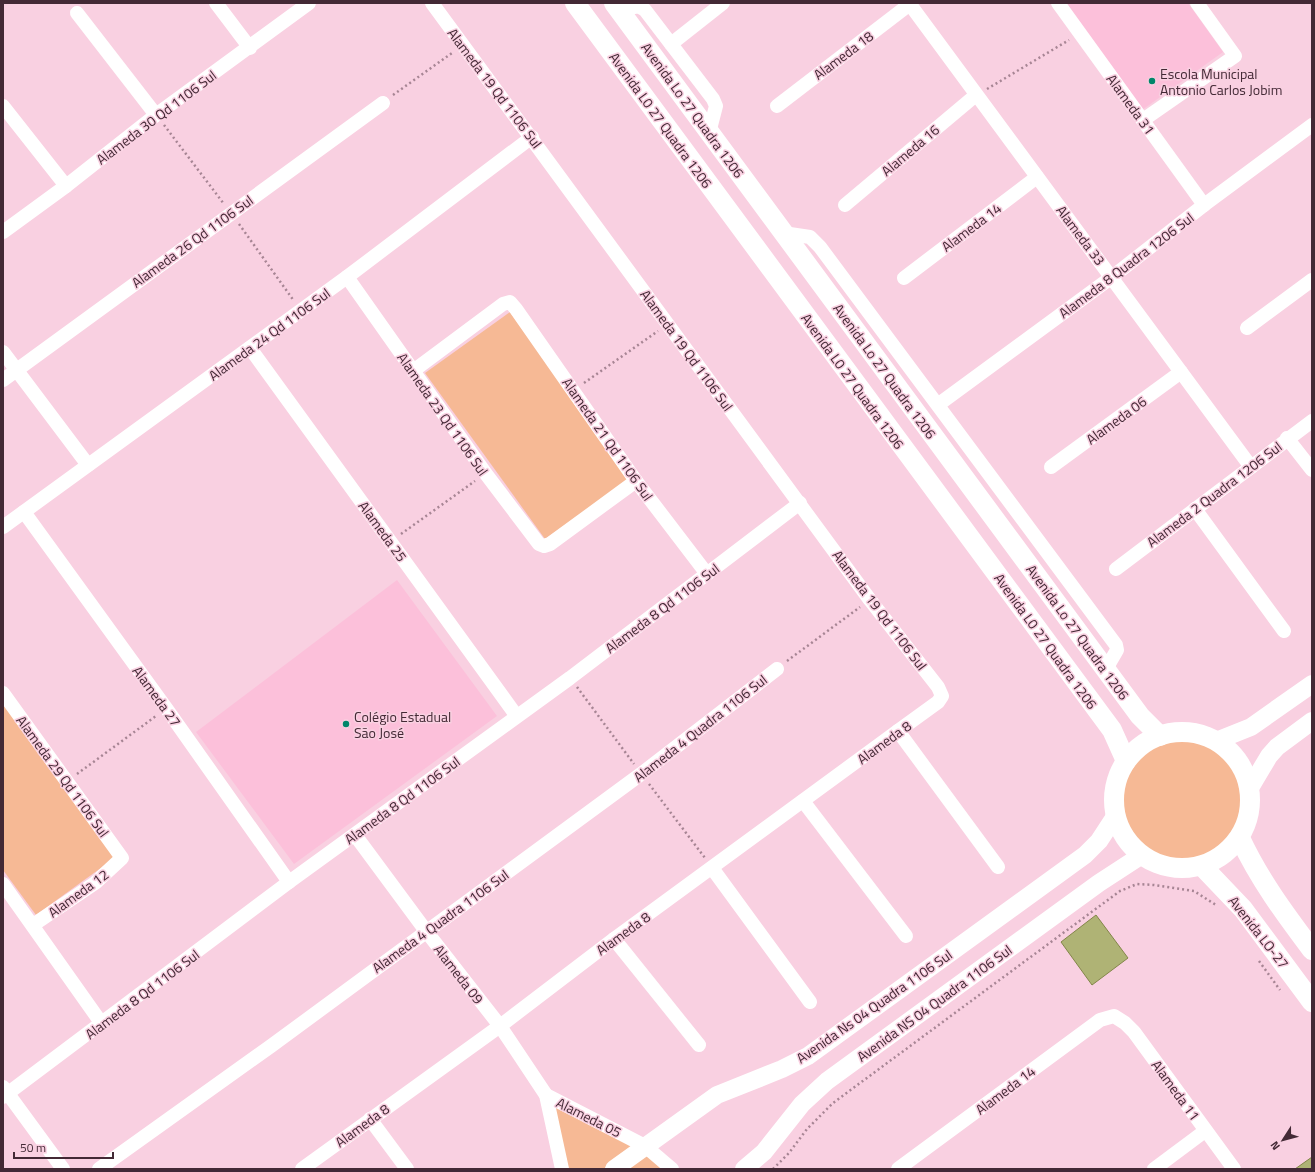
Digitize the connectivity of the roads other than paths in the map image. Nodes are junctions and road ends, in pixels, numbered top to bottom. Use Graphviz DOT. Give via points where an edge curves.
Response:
graph roads {
  1 [pos="216,3"];
  2 [pos="309,3"];
  3 [pos="432,3"];
  4 [pos="575,3"];
  5 [pos="723,3"];
  6 [pos="1058,3"];
  7 [pos="1197,3"];
  8 [pos="910,4"];
  9 [pos="617,7"];
  10 [pos="77,13"];
  11 [pos="671,44"];
  12 [pos="250,48"];
  13 [pos="976,95"];
  14 [pos="383,103"];
  15 [pos="3,106"];
  16 [pos="776,106"];
  17 [pos="156,115"];
  18 [pos="1143,120"];
  19 [pos="1312,125"];
  20 [pos="709,134"];
  21 [pos="532,137"];
  22 [pos="1037,177"];
  23 [pos="66,186"];
  24 [pos="845,205"];
  25 [pos="1204,205"];
  26 [pos="3,232"];
  27 [pos="783,233"];
  28 [pos="347,277"];
  29 [pos="1112,277"];
  30 [pos="904,278"];
  31 [pos="1312,280"];
  32 [pos="1247,328"];
  33 [pos="250,348"];
  34 [pos="3,352"];
  35 [pos="16,370"];
  36 [pos="413,371"];
  37 [pos="1181,372"];
  38 [pos="3,380"];
  39 [pos="939,404"];
  40 [pos="1312,421"];
  41 [pos="1287,438"];
  42 [pos="967,442"];
  43 [pos="948,457"];
  44 [pos="88,465"];
  45 [pos="1051,467"];
  46 [pos="1251,467"];
  47 [pos="1312,470"];
  48 [pos="989,472"];
  49 [pos="636,481"];
  50 [pos="972,488"];
  51 [pos="800,503"];
  52 [pos="1195,509"];
  53 [pos="24,512"];
  54 [pos="3,526"];
  55 [pos="1116,569"];
  56 [pos="706,574"];
  57 [pos="1284,630"];
  58 [pos="777,669"];
  59 [pos="1106,669"];
  60 [pos="1312,684"];
  61 [pos="3,693"];
  62 [pos="942,696"];
  63 [pos="516,716"];
  64 [pos="1311,724"];
  65 [pos="898,731"];
  66 [pos="1160,736"];
  67 [pos="1216,741"];
  68 [pos="1126,762"];
  69 [pos="1250,788"];
  70 [pos="803,801"];
  71 [pos="1116,815"];
  72 [pos="355,835"];
  73 [pos="1240,838"];
  74 [pos="1142,855"];
  75 [pos="122,858"];
  76 [pos="1202,866"];
  77 [pos="998,867"];
  78 [pos="712,868"];
  79 [pos="289,882"];
  80 [pos="3,884"];
  81 [pos="33,925"];
  82 [pos="426,931"];
  83 [pos="906,936"];
  84 [pos="614,938"];
  85 [pos="1312,950"];
  86 [pos="810,1002"];
  87 [pos="1312,1002"];
  88 [pos="1114,1016"];
  89 [pos="102,1024"];
  90 [pos="500,1026"];
  91 [pos="699,1045"];
  92 [pos="5,1093"];
  93 [pos="546,1095"];
  94 [pos="370,1120"];
  95 [pos="1205,1130"];
  96 [pos="645,1146"];
  97 [pos="63,1169"];
  98 [pos="99,1169"];
  99 [pos="302,1169"];
  100 [pos="407,1169"];
  101 [pos="562,1169"];
  102 [pos="614,1169"];
  103 [pos="672,1169"];
  104 [pos="744,1169"];
  105 [pos="898,1169"];
  106 [pos="1154,1169"];
  107 [pos="1234,1169"];
  1 -- 12 [label="street"];
  2 -- 12 [label="street, Alameda 30 Qd 1106 Sul"];
  3 -- 21 [label="street, Alameda 19 Qd 1106 Sul"];
  4 -- 68 [label="main road, Avenida L0 27 Quadra 1206" via="1112,730"];
  5 -- 11 [label="street"];
  6 -- 18 [label="street, Alameda 31"];
  7 -- 18 [label="street" via="1235,56"];
  8 -- 13 [label="street, Alameda 33"];
  8 -- 16 [label="street, Alameda 18"];
  9 -- 11 [label="street" via="638,6 645,10"];
  9 -- 20 [label="main road, Avenida Lo 27 Quadra 1206"];
  10 -- 17 [label="street"];
  11 -- 20 [label="street" via="716,106"];
  12 -- 17 [label="street, Alameda 30 Qd 1106 Sul"];
  13 -- 22 [label="street, Alameda 33"];
  13 -- 24 [label="street, Alameda 16"];
  14 -- 35 [label="street, Alameda 26 Qd 1106 Sul"];
  15 -- 23 [label="street"];
  17 -- 23 [label="street, Alameda 30 Qd 1106 Sul"];
  18 -- 25 [label="street, Alameda 31"];
  19 -- 25 [label="street, Alameda 8 Quadra 1206 Sul"];
  20 -- 27 [label="main road, Avenida Lo 27 Quadra 1206"];
  21 -- 28 [label="street, Alameda 24 Qd 1106 Sul"];
  21 -- 51 [label="street, Alameda 19 Qd 1106 Sul"];
  22 -- 29 [label="street, Alameda 33"];
  22 -- 30 [label="street, Alameda 14"];
  23 -- 26 [label="street, Alameda 30 Qd 1106 Sul"];
  25 -- 29 [label="street, Alameda 8 Quadra 1206 Sul"];
  27 -- 39 [label="street" via="810,237 815,241"];
  27 -- 43 [label="main road, Avenida Lo 27 Quadra 1206"];
  28 -- 33 [label="street, Alameda 24 Qd 1106 Sul"];
  28 -- 36 [label="street, Alameda 23 Qd 1106 Sul"];
  29 -- 37 [label="street, Alameda 33"];
  29 -- 39 [label="street, Alameda 8 Quadra 1206 Sul"];
  31 -- 32 [label="street"];
  33 -- 44 [label="street, Alameda 24 Qd 1106 Sul"];
  33 -- 63 [label="street, Alameda 25"];
  34 -- 35 [label="street"];
  35 -- 38 [label="street, Alameda 26 Qd 1106 Sul"];
  35 -- 44 [label="street"];
  36 -- 49 [label="street, Alameda 23 Qd 1106 Sul" via="539,544 550,544"];
  36 -- 49 [label="street, Alameda 21 Qd 1106 Sul" via="510,302"];
  37 -- 45 [label="street, Alameda 06"];
  37 -- 46 [label="street, Alameda 33"];
  39 -- 42 [label="street"];
  40 -- 41 [label="street, Alameda 2 Quadra 1206 Sul"];
  41 -- 46 [label="street, Alameda 2 Quadra 1206 Sul"];
  41 -- 47 [label="street"];
  42 -- 43 [label="street"];
  42 -- 48 [label="street"];
  43 -- 50 [label="main road, Avenida Lo 27 Quadra 1206"];
  44 -- 53 [label="street, Alameda 24 Qd 1106 Sul"];
  46 -- 52 [label="street, Alameda 2 Quadra 1206 Sul"];
  48 -- 50 [label="street"];
  48 -- 59 [label="street" via="1116,645 1117,650"];
  49 -- 56 [label="street, Alameda 21 Qd 1106 Sul"];
  50 -- 59 [label="main road, Avenida Lo 27 Quadra 1206"];
  51 -- 56 [label="street, Alameda 8 Qd 1106 Sul"];
  51 -- 62 [label="street, Alameda 19 Qd 1106 Sul"];
  52 -- 55 [label="street, Alameda 2 Quadra 1206 Sul"];
  52 -- 57 [label="street"];
  53 -- 54 [label="street, Alameda 24 Qd 1106 Sul"];
  53 -- 79 [label="street, Alameda 27"];
  56 -- 63 [label="street, Alameda 8 Qd 1106 Sul"];
  58 -- 82 [label="street, Alameda 4 Quadra 1106 Sul" via="641,774"];
  59 -- 66 [label="main road, Avenida Lo 27 Quadra 1206" via="1140,716"];
  60 -- 67 [label="street" via="1251,727"];
  61 -- 75 [label="street, Alameda 29 Qd 1106 Sul"];
  62 -- 65 [label="street, Alameda 8" via="938,702"];
  63 -- 72 [label="street, Alameda 8 Qd 1106 Sul"];
  64 -- 69 [label="street" via="1277,747"];
  65 -- 70 [label="street, Alameda 8"];
  65 -- 77 [label="street"];
  66 -- 67 [label="main road" via="1179,732 1198,734"];
  66 -- 68 [label="main road" via="1136,750"];
  67 -- 69 [label="main road" via="1238,761"];
  68 -- 71 [label="main road" via="1116,787"];
  69 -- 73 [label="main road" via="1251,805"];
  70 -- 78 [label="street, Alameda 8"];
  70 -- 83 [label="street"];
  71 -- 74 [label="main road" via="1121,831"];
  71 -- 96 [label="street, Avenida Ns 04 Quadra 1106 Sul" via="1099,841 1085,855 808,1056 717,1095"];
  72 -- 79 [label="street, Alameda 8 Qd 1106 Sul"];
  72 -- 82 [label="street, Alameda 09"];
  73 -- 76 [label="main road" via="1228,852"];
  73 -- 85 [label="main road" via="1268,891"];
  74 -- 76 [label="main road" via="1158,864 1177,869"];
  74 -- 104 [label="street, Avenida NS 04 Quadra 1106 Sul" via="1099,883 827,1081 802,1104 764,1152"];
  75 -- 81 [label="street, Alameda 12" via="95,882"];
  76 -- 87 [label="main road, Avenida LO-27" via="1243,910"];
  78 -- 84 [label="street, Alameda 8"];
  78 -- 86 [label="street"];
  79 -- 89 [label="street, Alameda 8 Qd 1106 Sul"];
  80 -- 81 [label="street"];
  81 -- 89 [label="street"];
  82 -- 90 [label="street, Alameda 09"];
  82 -- 98 [label="street, Alameda 4 Quadra 1106 Sul"];
  84 -- 90 [label="street, Alameda 8"];
  84 -- 91 [label="street"];
  88 -- 95 [label="street, Alameda 11" via="1134,1032"];
  88 -- 105 [label="street, Alameda 14" via="1100,1020"];
  89 -- 92 [label="street, Alameda 8 Qd 1106 Sul"];
  90 -- 93 [label="street, Alameda 09"];
  90 -- 94 [label="street, Alameda 8"];
  92 -- 97 [label="street"];
  93 -- 96 [label="street, Alameda 05"];
  93 -- 101 [label="street, Alameda 05"];
  94 -- 99 [label="street, Alameda 8"];
  94 -- 100 [label="street"];
  95 -- 106 [label="street"];
  95 -- 107 [label="street, Alameda 11"];
  96 -- 102 [label="street, Avenida Ns 04 Quadra 1106 Sul"];
  96 -- 103 [label="street, Alameda 05"];
}
